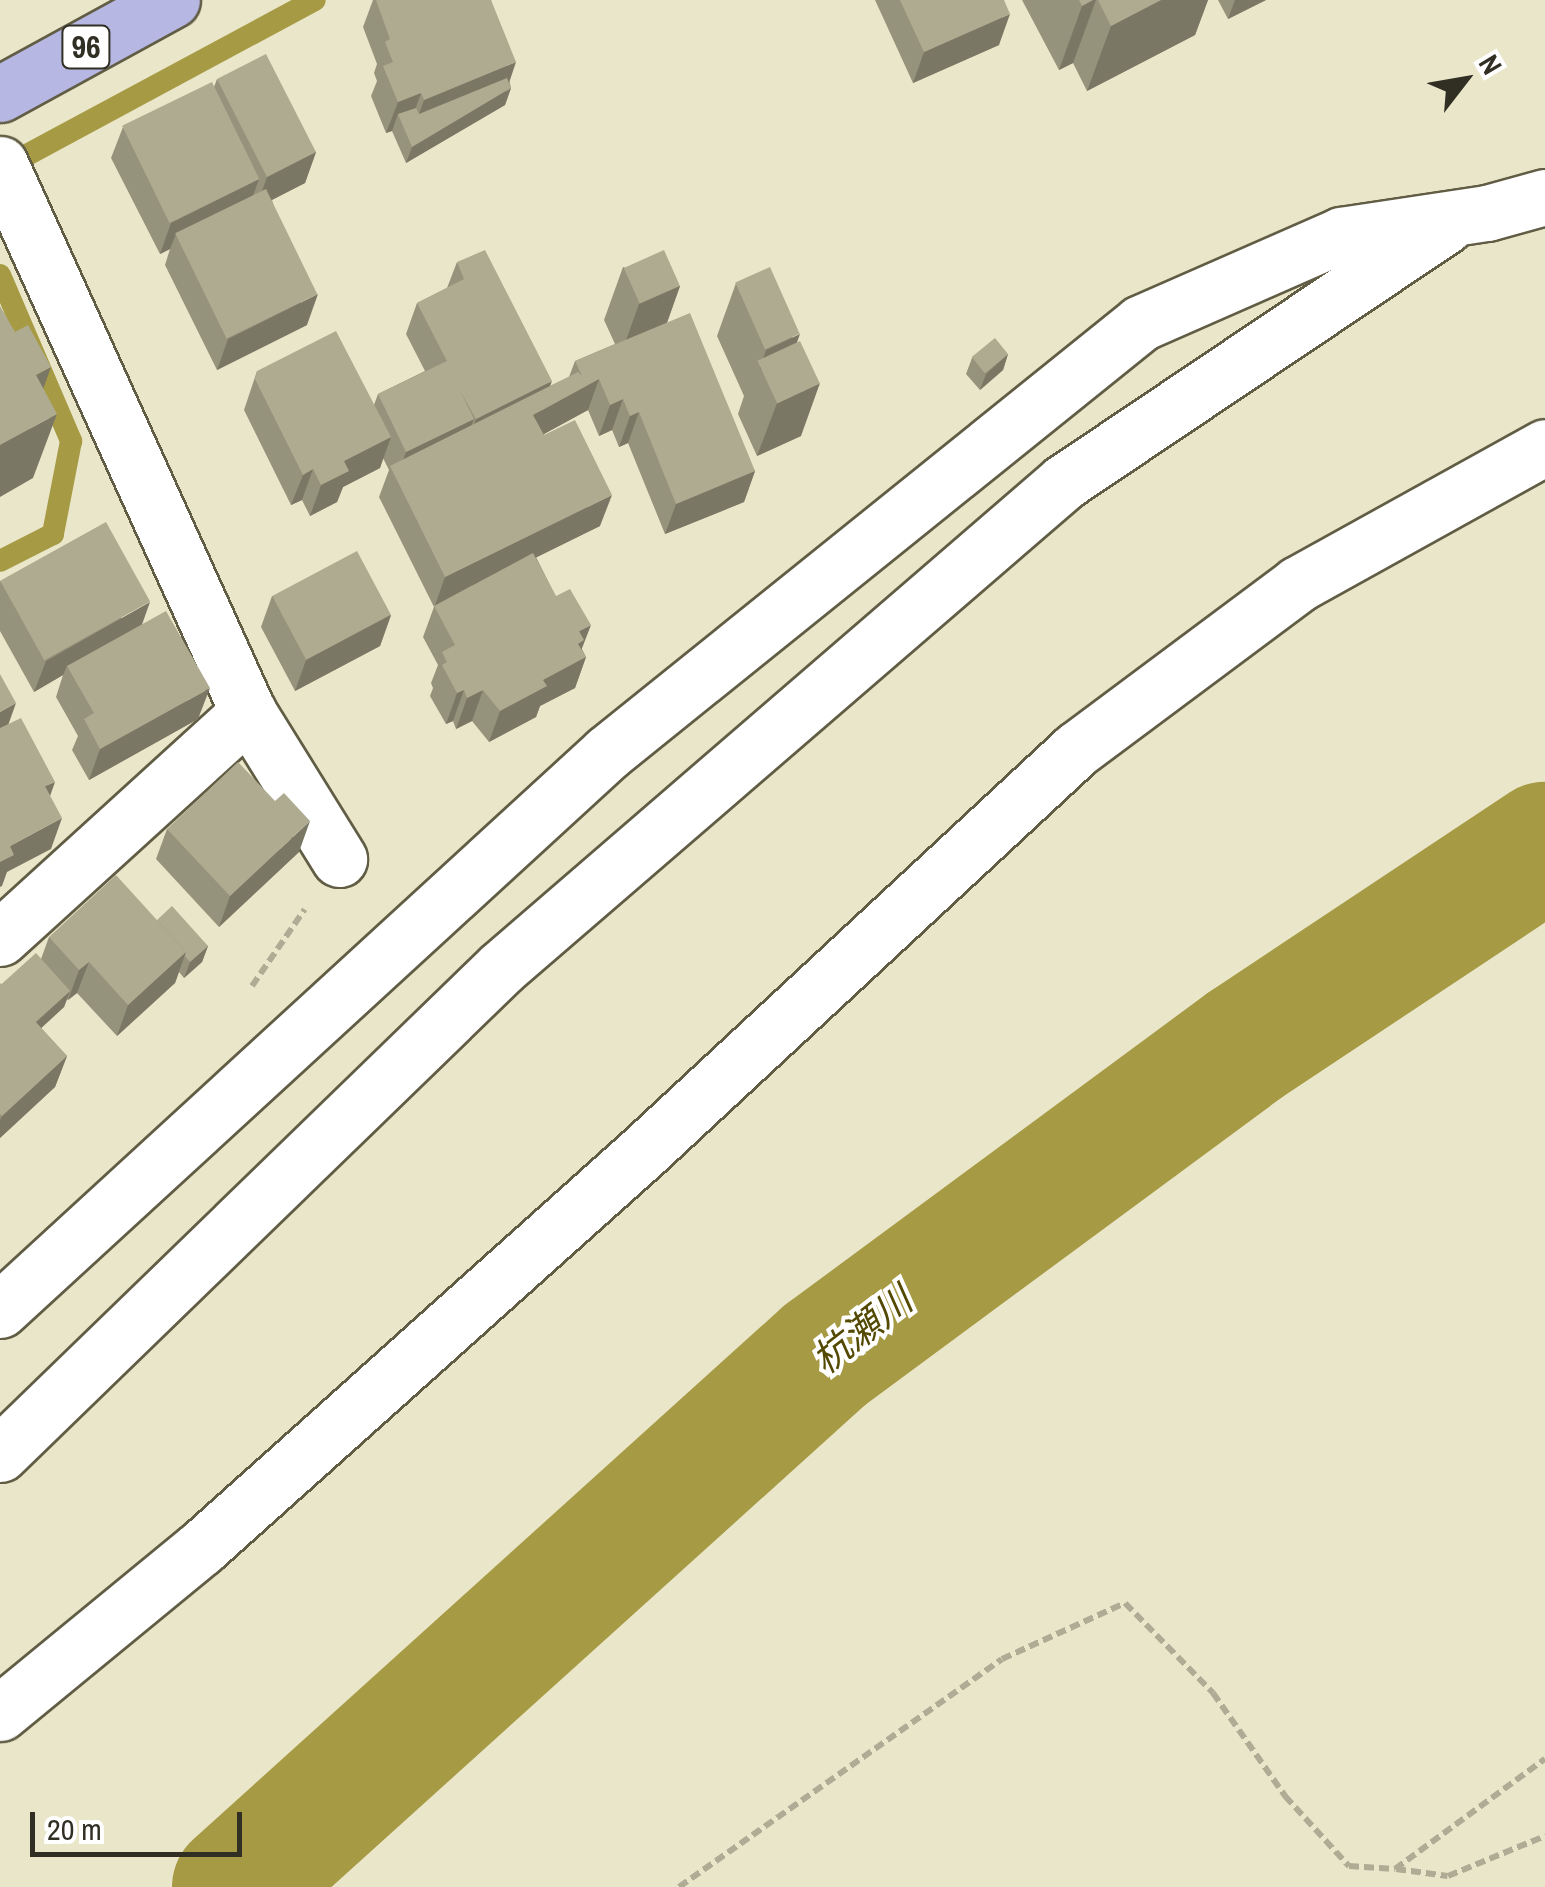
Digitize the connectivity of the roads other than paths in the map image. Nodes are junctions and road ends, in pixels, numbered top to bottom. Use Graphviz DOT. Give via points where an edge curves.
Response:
graph roads {
  1 [pos="172,0"];
  2 [pos="0,94"];
  3 [pos="0,164"];
  4 [pos="1545,197"];
  5 [pos="1458,218"];
  6 [pos="1545,446"];
  7 [pos="248,712"];
  8 [pos="340,859"];
  9 [pos="0,938"];
  10 [pos="0,1310"];
  11 [pos="0,1454"];
  12 [pos="0,1712"];
  1 -- 2 [label="main road, 96"];
  3 -- 7 [label="street"];
  4 -- 5 [label="street"];
  5 -- 10 [label="street" via="1342,236 1141,323 607,752"];
  5 -- 11 [label="street" via="1064,482 501,968"];
  6 -- 12 [label="street" via="1298,584 1077,748 231,1522"];
  7 -- 8 [label="street"];
  7 -- 9 [label="street"];
}
